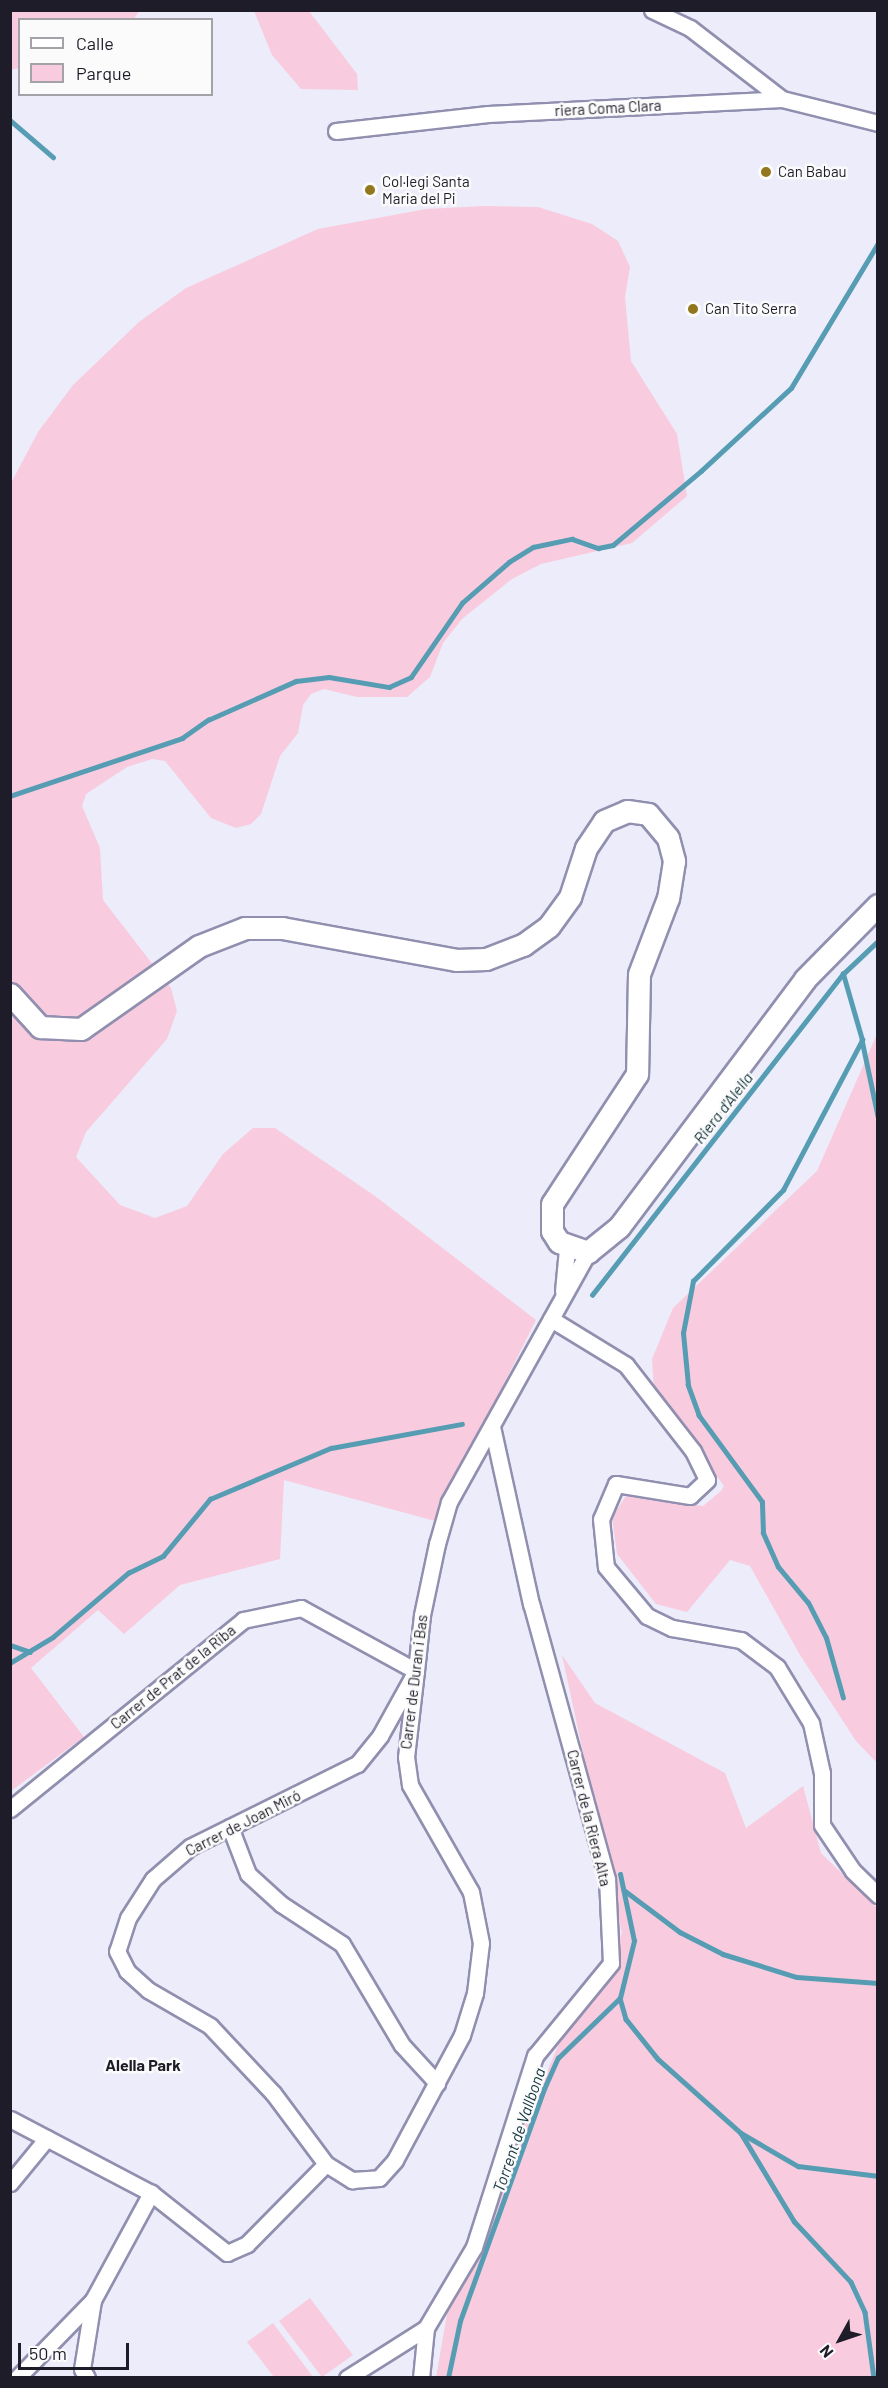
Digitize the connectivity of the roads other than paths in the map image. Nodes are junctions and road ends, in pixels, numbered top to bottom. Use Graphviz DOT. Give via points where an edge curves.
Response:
graph roads {
  1 [pos="651,10"];
  2 [pos="782,99"];
  3 [pos="878,123"];
  4 [pos="336,131"];
  5 [pos="878,904"];
  6 [pos="10,994"];
  7 [pos="577,1250"];
  8 [pos="551,1319"];
  9 [pos="492,1426"];
  10 [pos="416,1671"];
  11 [pos="10,1809"];
  12 [pos="230,1827"];
  13 [pos="878,1895"];
  14 [pos="437,2083"];
  15 [pos="10,2119"];
  16 [pos="47,2138"];
  17 [pos="326,2164"];
  18 [pos="10,2183"];
  19 [pos="151,2193"];
  20 [pos="93,2300"];
  21 [pos="426,2328"];
  22 [pos="17,2378"];
  23 [pos="87,2378"];
  24 [pos="347,2378"];
  25 [pos="421,2378"];
  1 -- 2 [label="street" via="690,28"];
  2 -- 3 [label="street, riera Coma Clara"];
  2 -- 4 [label="street, riera Coma Clara" via="488,114"];
  5 -- 7 [label="main road" via="805,979 619,1227"];
  6 -- 7 [label="main road" via="40,1027 81,1029 199,946 232,930 255,927 448,959 486,959 523,945 549,926 570,897 586,848 604,821 627,811 648,814 668,838 674,861 668,898 639,974 637,1074 552,1204 552,1231"];
  7 -- 8 [label="street, Carrer de Duran i Bas" via="563,1299"];
  8 -- 9 [label="street, Carrer de Duran i Bas"];
  8 -- 13 [label="street" via="626,1365 693,1450 707,1480 690,1496 616,1484 602,1520 606,1567 646,1616 672,1628 741,1640 777,1667 811,1723 822,1773 822,1825 853,1871"];
  9 -- 10 [label="street, Carrer de Duran i Bas" via="449,1502 422,1615"];
  9 -- 21 [label="street, Carrer de la Riera Alta" via="531,1604 607,1879 611,1963 535,2056 474,2247"];
  10 -- 11 [label="street, Carrer de Prat de la Riba" via="301,1608 243,1620"];
  10 -- 12 [label="street, Carrer de Joan Miró" via="380,1736 357,1764"];
  10 -- 14 [label="street, Carrer de Duran i Bas" via="406,1756 410,1785 471,1892 481,1943 462,2035"];
  12 -- 14 [label="street" via="248,1874 281,1904 342,1944 396,2037"];
  12 -- 17 [label="street, Carrer de Joan Miró" via="190,1847 153,1879 128,1918 117,1951 127,1971 148,1990 210,2026 233,2049"];
  14 -- 17 [label="street, Carrer de Duran i Bas" via="379,2178 352,2180"];
  15 -- 16 [label="street"];
  16 -- 18 [label="street"];
  16 -- 19 [label="street"];
  17 -- 19 [label="street" via="247,2244 227,2253"];
  19 -- 20 [label="street"];
  20 -- 22 [label="street"];
  20 -- 23 [label="street" via="82,2369"];
  21 -- 24 [label="street, Carrer de la Riera Alta"];
  21 -- 25 [label="street"];
}
